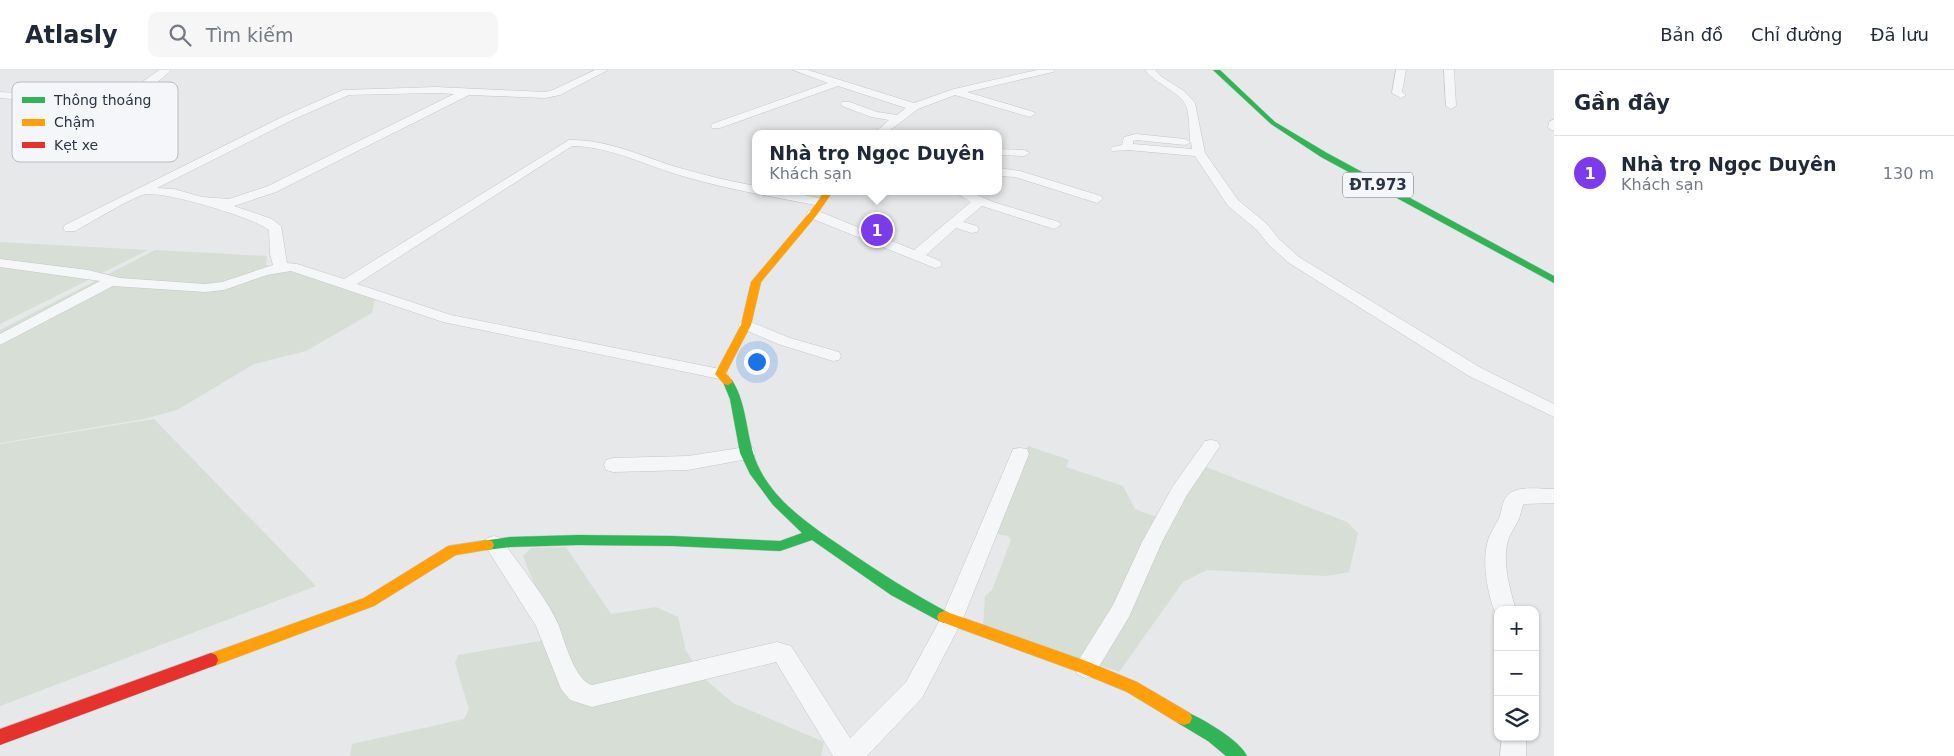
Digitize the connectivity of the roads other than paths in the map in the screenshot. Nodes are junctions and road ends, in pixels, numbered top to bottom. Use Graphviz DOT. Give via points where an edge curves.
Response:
graph roads {
  1 [pos="166,70"];
  2 [pos="603,70"];
  3 [pos="798,70"];
  4 [pos="1050,70"];
  5 [pos="1150,70"];
  6 [pos="1216,70"];
  7 [pos="1231,70"];
  8 [pos="1401,70"];
  9 [pos="1449,70"];
  10 [pos="147,82"];
  11 [pos="837,83"];
  12 [pos="552,84"];
  13 [pos="566,88"];
  14 [pos="466,92"];
  15 [pos="954,92"];
  16 [pos="1400,95"];
  17 [pos="846,104"];
  18 [pos="1451,106"];
  19 [pos="914,107"];
  20 [pos="1030,114"];
  21 [pos="898,118"];
  22 [pos="1554,122"];
  23 [pos="716,126"];
  24 [pos="1554,128"];
  25 [pos="883,130"];
  26 [pos="1321,139"];
  27 [pos="1122,148"];
  28 [pos="1197,148"];
  29 [pos="1336,149"];
  30 [pos="1002,152"];
  31 [pos="1024,152"];
  32 [pos="1002,172"];
  33 [pos="752,189"];
  34 [pos="143,190"];
  35 [pos="775,195"];
  36 [pos="826,195"];
  37 [pos="962,195"];
  38 [pos="1096,198"];
  39 [pos="196,200"];
  40 [pos="980,201"];
  41 [pos="1439,206"];
  42 [pos="816,208"];
  43 [pos="1423,209"];
  44 [pos="955,224"];
  45 [pos="1054,225"];
  46 [pos="70,228"];
  47 [pos="972,229"];
  48 [pos="916,256"];
  49 [pos="0,263"];
  50 [pos="935,264"];
  51 [pos="281,267"];
  52 [pos="1554,268"];
  53 [pos="1554,280"];
  54 [pos="118,282"];
  55 [pos="344,285"];
  56 [pos="746,325"];
  57 [pos="0,340"];
  58 [pos="833,356"];
  59 [pos="720,374"];
  60 [pos="1554,411"];
  61 [pos="1211,446"];
  62 [pos="746,453"];
  63 [pos="1020,454"];
  64 [pos="613,465"];
  65 [pos="1554,496"];
  66 [pos="814,534"];
  67 [pos="494,544"];
  68 [pos="1504,606"];
  69 [pos="951,621"];
  70 [pos="1086,668"];
  71 [pos="0,737"];
  72 [pos="1514,741"];
  73 [pos="848,756"];
  74 [pos="1239,756"];
  75 [pos="1513,756"];
  1 -- 10 [label="street"];
  2 -- 13 [label="street"];
  3 -- 11 [label="street"];
  4 -- 15 [label="street"];
  5 -- 28 [label="street" via="1188,100 1193,108"];
  6 -- 43 [label="street, ĐT.973" via="1273,123"];
  7 -- 26 [label="street" via="1279,112"];
  8 -- 16 [label="street" via="1397,93"];
  9 -- 18 [label="street"];
  11 -- 19 [label="street"];
  11 -- 23 [label="street"];
  12 -- 13 [label="street"];
  13 -- 14 [label="street" via="545,95"];
  14 -- 34 [label="street" via="422,90 340,94"];
  14 -- 39 [label="street" via="272,189 230,203"];
  15 -- 19 [label="street"];
  15 -- 20 [label="street"];
  17 -- 21 [label="street" via="875,115"];
  19 -- 21 [label="street"];
  21 -- 25 [label="street"];
  22 -- 24 [label="street"];
  27 -- 28 [label="street"];
  28 -- 60 [label="street" via="1233,203 1294,260 1475,372"];
  29 -- 41 [label="street, ĐT.973"];
  30 -- 31 [label="street"];
  32 -- 38 [label="street"];
  33 -- 55 [label="street" via="589,145 569,143"];
  34 -- 39 [label="street" via="174,193"];
  34 -- 46 [label="street"];
  35 -- 42 [label="street"];
  36 -- 42 [label="street"];
  37 -- 40 [label="street"];
  39 -- 51 [label="street" via="267,222 276,229"];
  40 -- 44 [label="street"];
  40 -- 45 [label="street"];
  41 -- 43 [label="street"];
  41 -- 52 [label="street, ĐT.973"];
  42 -- 48 [label="street"];
  42 -- 56 [label="street" via="756,282"];
  43 -- 53 [label="street, ĐT.973"];
  44 -- 47 [label="street"];
  44 -- 48 [label="street"];
  48 -- 50 [label="street"];
  49 -- 54 [label="street" via="88,274"];
  51 -- 54 [label="street" via="224,286 205,288"];
  51 -- 55 [label="street" via="292,266"];
  54 -- 57 [label="street" via="92,290"];
  55 -- 59 [label="street" via="448,319"];
  56 -- 58 [label="street"];
  56 -- 59 [label="street"];
  59 -- 62 [label="street" via="730,383 736,399"];
  61 -- 70 [label="street" via="1180,491 1121,610"];
  62 -- 64 [label="street" via="688,463"];
  62 -- 66 [label="street" via="776,502"];
  63 -- 69 [label="street"];
  65 -- 68 [label="street" via="1519,497 1512,503 1512,511 1497,544 1498,585"];
  66 -- 67 [label="street" via="780,546 597,540"];
  66 -- 69 [label="street" via="896,591"];
  67 -- 71 [label="street" via="453,550 368,602"];
  67 -- 73 [label="street" via="546,622 569,681 578,692 592,696 783,653"];
  69 -- 70 [label="street"];
  69 -- 73 [label="street" via="914,690"];
  70 -- 74 [label="street" via="1132,687 1185,717"];
  72 -- 75 [label="street"];
}
